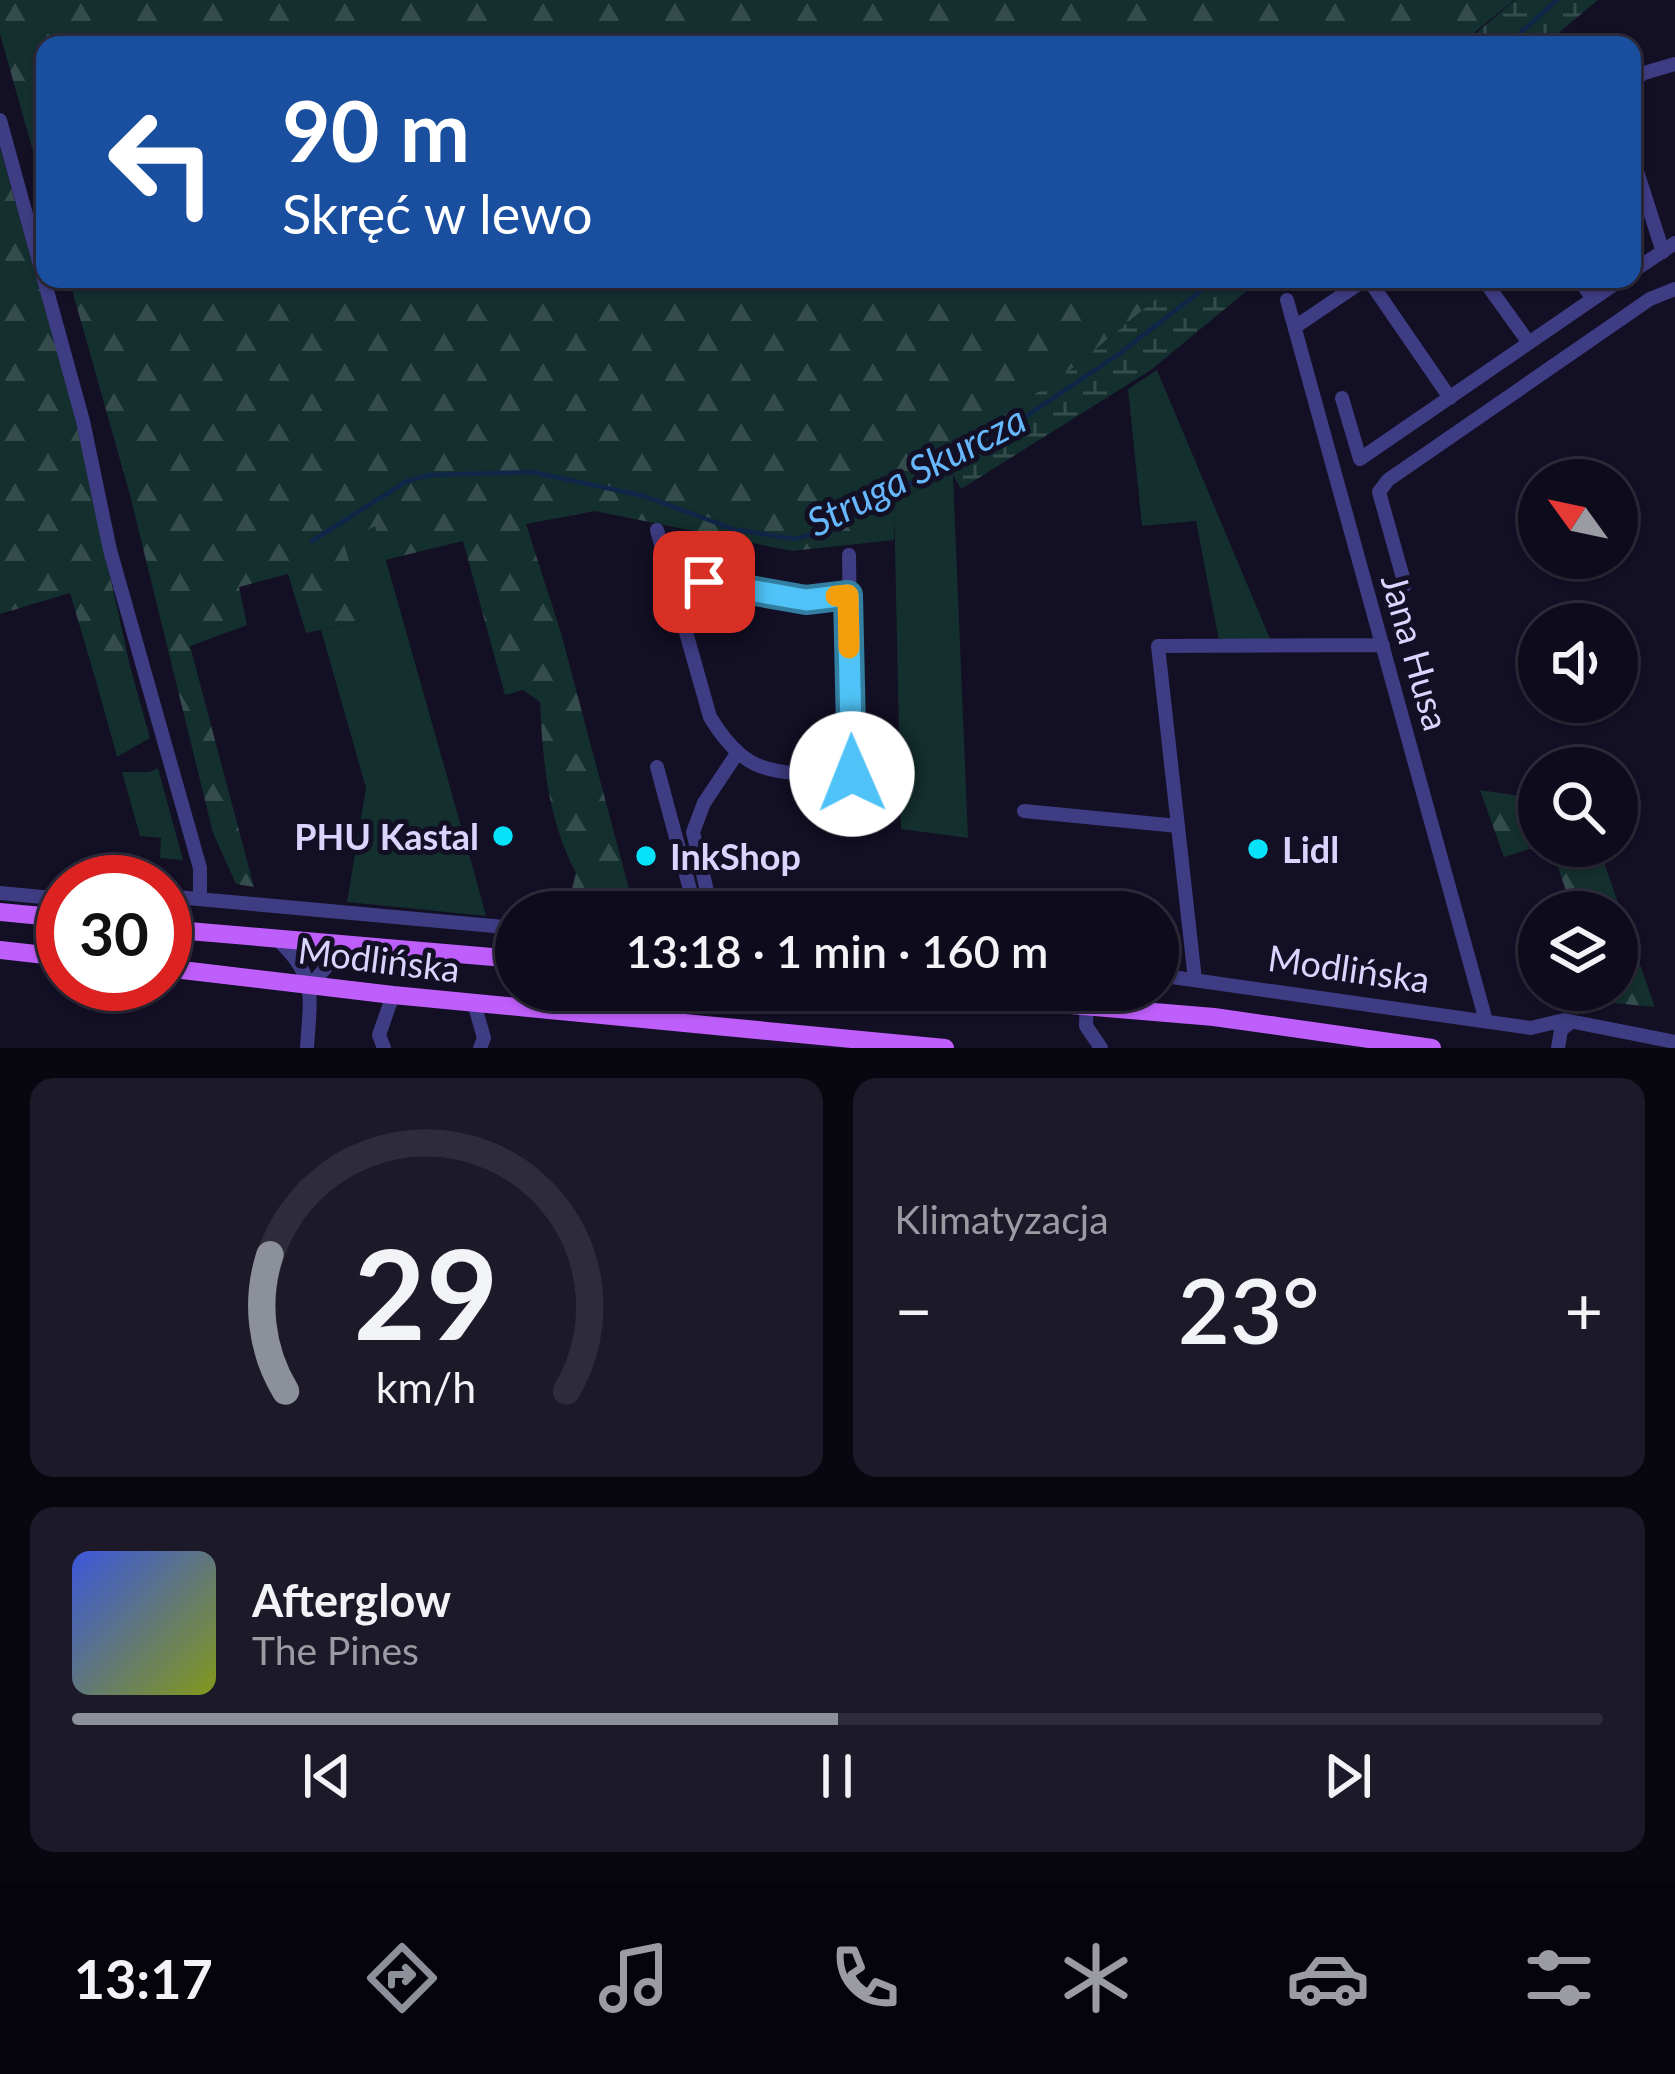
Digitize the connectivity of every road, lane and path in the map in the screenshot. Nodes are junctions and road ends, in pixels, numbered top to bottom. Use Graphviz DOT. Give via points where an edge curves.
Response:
graph roads {
  1 [pos="1675,64"];
  2 [pos="1641,75"];
  3 [pos="0,120"];
  4 [pos="1641,178"];
  5 [pos="1669,248"];
  6 [pos="36,251"];
  7 [pos="1641,266"];
  8 [pos="46,288"];
  9 [pos="1359,288"];
  10 [pos="1373,288"];
  11 [pos="1489,288"];
  12 [pos="1586,288"];
  13 [pos="1608,288"];
  14 [pos="1675,290"];
  15 [pos="1593,298"];
  16 [pos="1287,300"];
  17 [pos="1295,326"];
  18 [pos="1528,343"];
  19 [pos="1342,398"];
  20 [pos="1450,398"];
  21 [pos="657,530"];
  22 [pos="849,555"];
  23 [pos="672,576"];
  24 [pos="1405,585"];
  25 [pos="848,595"];
  26 [pos="1382,645"];
  27 [pos="738,752"];
  28 [pos="657,767"];
  29 [pos="852,774"];
  30 [pos="891,775"];
  31 [pos="1024,811"];
  32 [pos="1173,826"];
  33 [pos="690,891"];
  34 [pos="707,891"];
  35 [pos="0,893"];
  36 [pos="36,896"];
  37 [pos="192,896"];
  38 [pos="200,896"];
  39 [pos="0,912"];
  40 [pos="36,916"];
  41 [pos="495,926"];
  42 [pos="192,931"];
  43 [pos="277,939"];
  44 [pos="0,950"];
  45 [pos="377,950"];
  46 [pos="36,954"];
  47 [pos="36,958"];
  48 [pos="495,958"];
  49 [pos="0,961"];
  50 [pos="192,971"];
  51 [pos="1179,978"];
  52 [pos="1196,980"];
  53 [pos="311,985"];
  54 [pos="393,995"];
  55 [pos="475,1003"];
  56 [pos="1087,1011"];
  57 [pos="1174,1011"];
  58 [pos="1486,1021"];
  59 [pos="1571,1022"];
  60 [pos="1531,1028"];
  61 [pos="1675,1042"];
  62 [pos="853,1044"];
  63 [pos="307,1048"];
  64 [pos="385,1048"];
  65 [pos="480,1048"];
  66 [pos="945,1048"];
  67 [pos="1101,1048"];
  68 [pos="1432,1048"];
  69 [pos="1555,1048"];
  1 -- 2 [label="street"];
  3 -- 6 [label="street"];
  4 -- 5 [label="street"];
  5 -- 7 [label="street"];
  8 -- 38 [label="street" via="200,868"];
  9 -- 17 [label="street"];
  10 -- 20 [label="street"];
  11 -- 18 [label="street"];
  12 -- 15 [label="street"];
  13 -- 15 [label="street"];
  14 -- 24 [label="street" via="1650,299 1388,480 1379,492"];
  15 -- 18 [label="street"];
  16 -- 17 [label="street, Jana Husa"];
  17 -- 26 [label="street, Jana Husa"];
  18 -- 20 [label="street"];
  19 -- 20 [label="street" via="1360,459"];
  21 -- 23 [label="street"];
  22 -- 25 [label="street"];
  23 -- 25 [label="street" via="806,600"];
  23 -- 27 [label="street" via="710,717"];
  25 -- 29 [label="street"];
  26 -- 32 [label="street" via="1157,646"];
  26 -- 58 [label="street, Jana Husa"];
  27 -- 29 [label="street" via="757,765"];
  27 -- 34 [label="street" via="696,818"];
  28 -- 33 [label="street"];
  29 -- 30 [label="street"];
  31 -- 32 [label="street"];
  32 -- 52 [label="street"];
  35 -- 36 [label="street"];
  37 -- 38 [label="street, Modlińska"];
  38 -- 41 [label="street, Modlińska"];
  39 -- 40 [label="main road"];
  42 -- 43 [label="main road, Modlińska"];
  43 -- 45 [label="main road, Modlińska"];
  43 -- 53 [label="street"];
  44 -- 46 [label="main road"];
  45 -- 48 [label="main road, Modlińska"];
  45 -- 53 [label="street" via="335,961"];
  47 -- 49 [label="street"];
  50 -- 53 [label="main road, Modlińska"];
  51 -- 52 [label="street, Modlińska"];
  52 -- 58 [label="street, Modlińska"];
  53 -- 54 [label="main road, Modlińska"];
  53 -- 63 [label="street"];
  54 -- 55 [label="main road, Modlińska"];
  54 -- 64 [label="street" via="379,1035"];
  55 -- 62 [label="main road, Modlińska"];
  55 -- 65 [label="street"];
  56 -- 67 [label="street"];
  57 -- 68 [label="main road, Modlińska"];
  58 -- 60 [label="street, Modlińska"];
  59 -- 60 [label="street, Modlińska"];
  59 -- 61 [label="street, Modlińska"];
  59 -- 69 [label="street"];
  60 -- 69 [label="street"];
  62 -- 66 [label="main road, Modlińska"];
}
